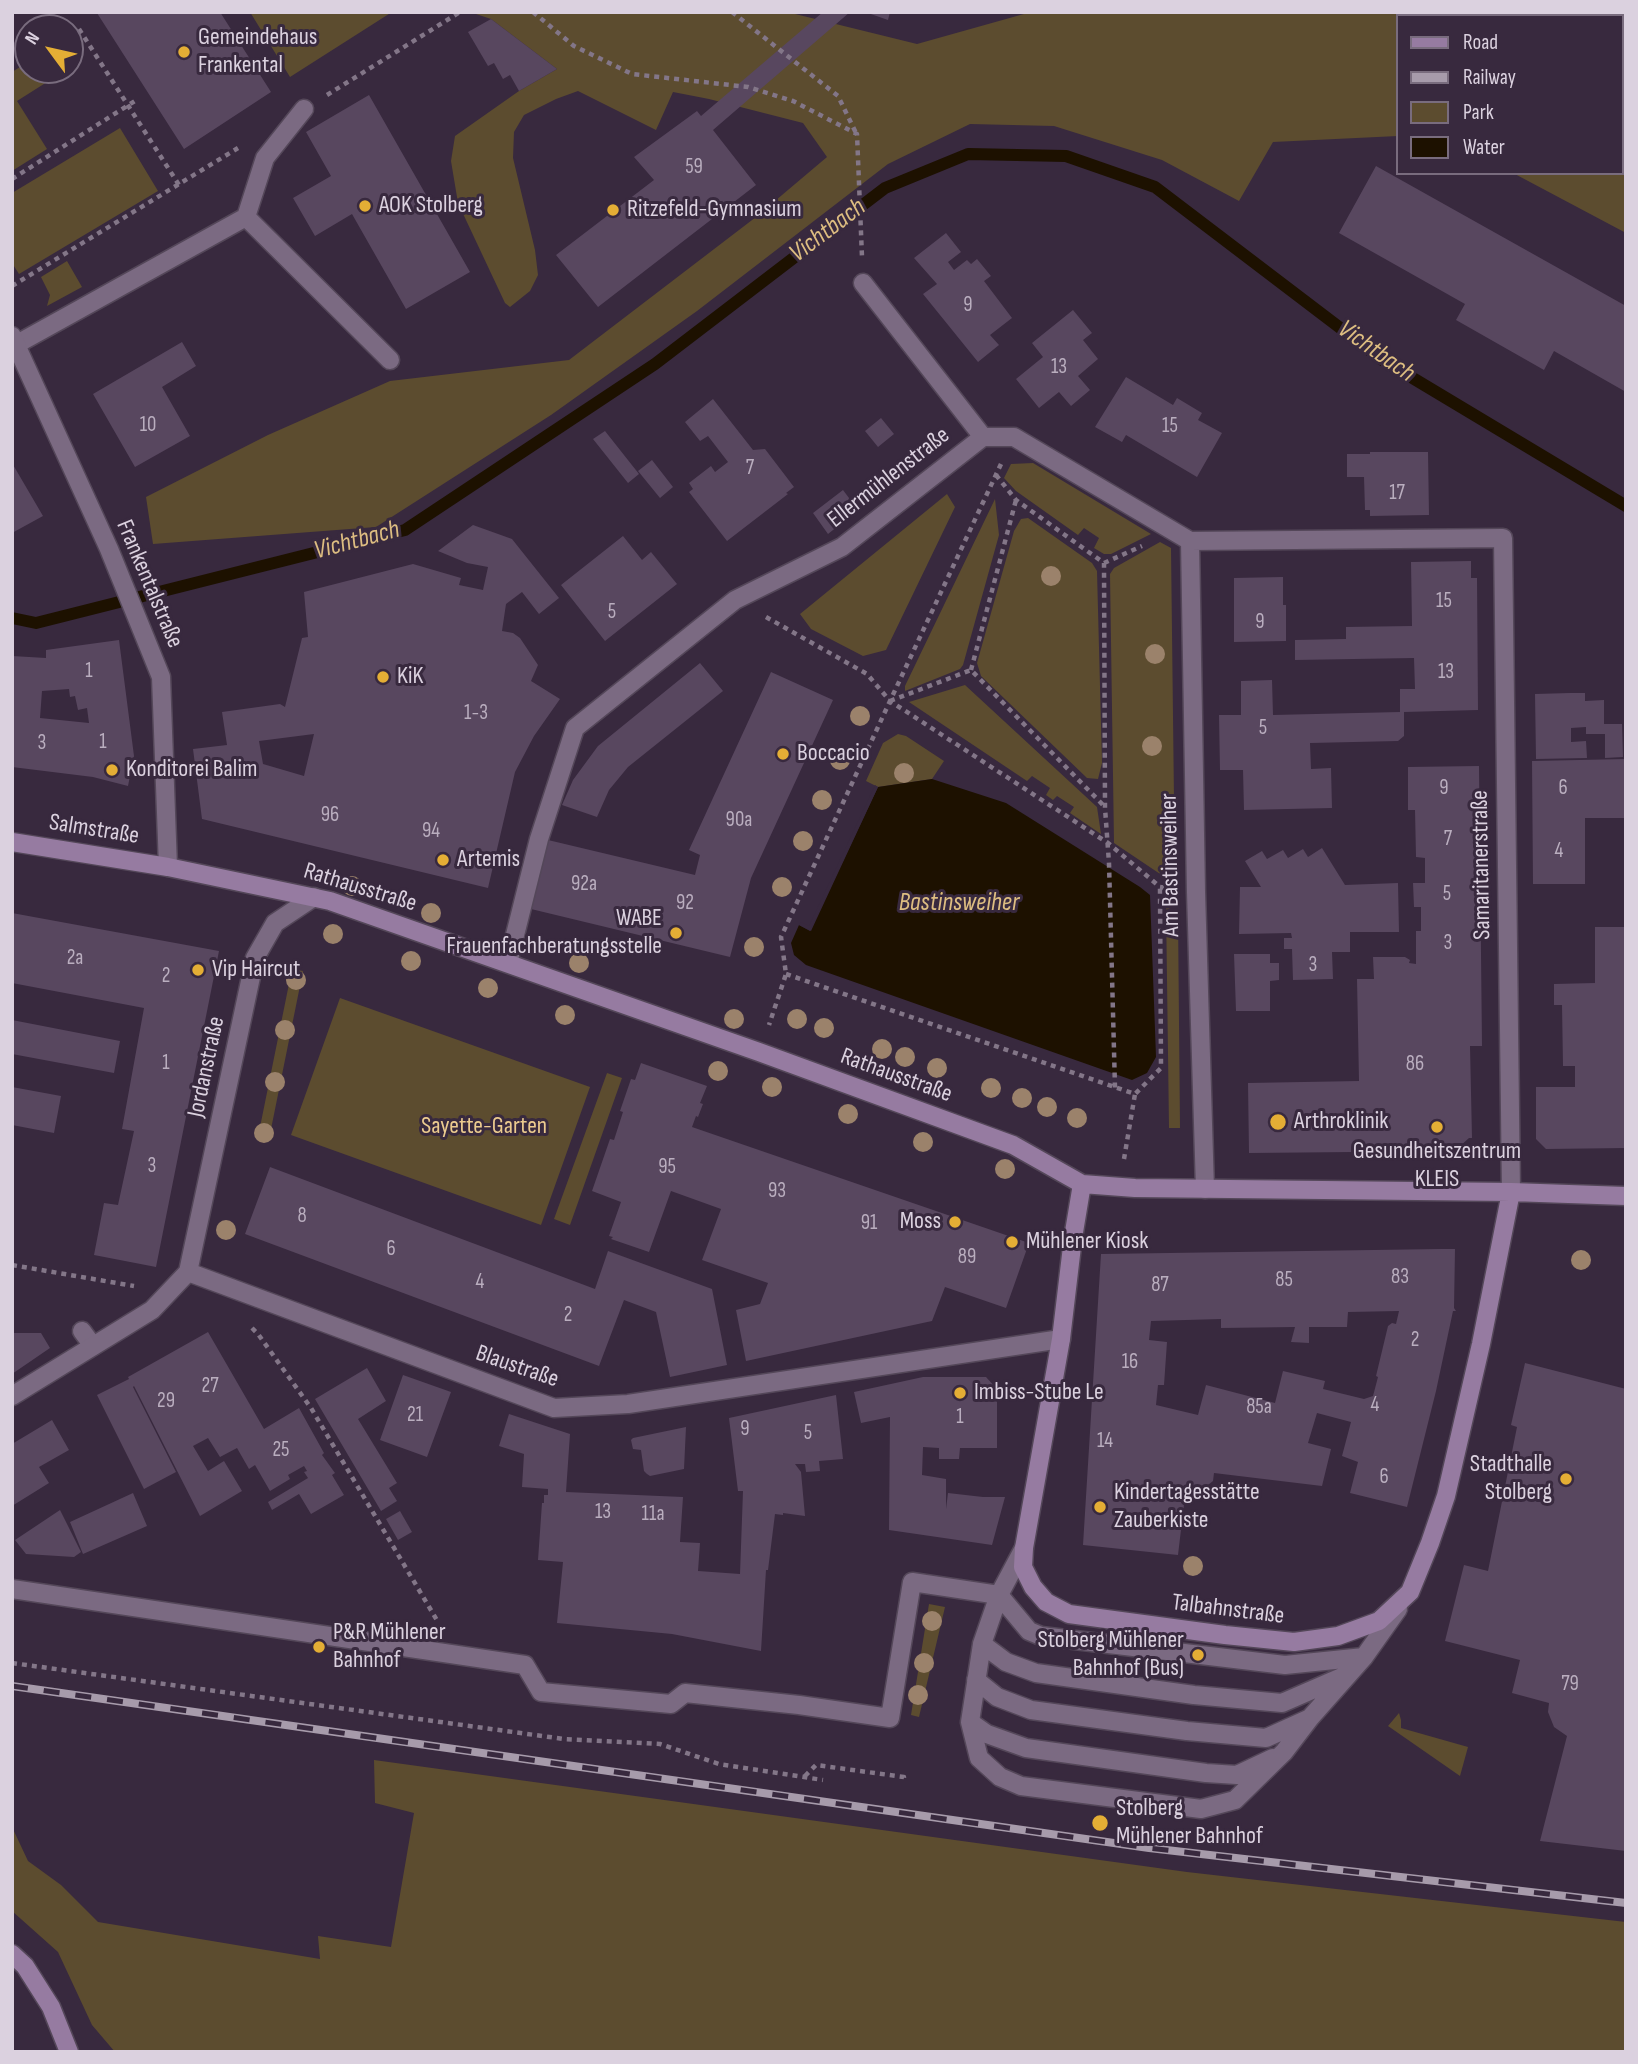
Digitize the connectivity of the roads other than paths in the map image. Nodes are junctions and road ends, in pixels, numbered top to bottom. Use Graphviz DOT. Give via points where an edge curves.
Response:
graph roads {
  1 [pos="304,109"];
  2 [pos="246,218"];
  3 [pos="863,283"];
  4 [pos="15,340"];
  5 [pos="390,360"];
  6 [pos="983,437"];
  7 [pos="1190,541"];
  8 [pos="12,842"];
  9 [pos="168,867"];
  10 [pos="314,897"];
  11 [pos="508,963"];
  12 [pos="1082,1184"];
  13 [pos="1205,1189"];
  14 [pos="1511,1192"];
  15 [pos="1626,1196"];
  16 [pos="188,1272"];
  17 [pos="82,1331"];
  18 [pos="1060,1339"];
  19 [pos="93,1346"];
  20 [pos="12,1396"];
  21 [pos="1024,1548"];
  22 [pos="12,1589"];
  23 [pos="1410,1592"];
  24 [pos="999,1595"];
  25 [pos="982,1644"];
  26 [pos="1364,1657"];
  27 [pos="1350,1674"];
  28 [pos="976,1680"];
  29 [pos="1310,1718"];
  30 [pos="970,1722"];
  31 [pos="1284,1752"];
  32 [pos="12,1954"];
  33 [pos="69,2052"];
  1 -- 2 [label="street" via="265,158"];
  2 -- 4 [label="street"];
  2 -- 5 [label="street"];
  3 -- 6 [label="street"];
  4 -- 9 [label="street, Frankentalstraße" via="161,677"];
  6 -- 7 [label="street, Ellermühlenstraße" via="1014,437"];
  6 -- 11 [label="street, Ellermühlenstraße" via="842,547 736,600 575,728 539,839"];
  7 -- 13 [label="street, Am Bastinsweiher"];
  7 -- 14 [label="street, Samaritanerstraße" via="1503,537"];
  8 -- 9 [label="street, Salmstraße"];
  9 -- 10 [label="street, Rathausstraße"];
  10 -- 11 [label="street, Rathausstraße"];
  10 -- 16 [label="street, Jordanstraße" via="275,922 255,958"];
  11 -- 12 [label="street, Rathausstraße" via="1013,1145"];
  12 -- 13 [label="street, Rathausstraße"];
  12 -- 18 [label="street, Talbahnstraße"];
  13 -- 14 [label="street, Rathausstraße"];
  14 -- 15 [label="street, Rathausstraße"];
  14 -- 23 [label="street, Talbahnstraße" via="1446,1496"];
  16 -- 18 [label="street, Blaustraße" via="554,1408 628,1404"];
  16 -- 19 [label="street" via="152,1310"];
  17 -- 19 [label="street"];
  18 -- 21 [label="street, Talbahnstraße"];
  19 -- 20 [label="street"];
  21 -- 23 [label="street, Talbahnstraße" via="1023,1567 1033,1587 1046,1602 1069,1614 1225,1635 1294,1642 1338,1636 1379,1621"];
  21 -- 24 [label="street"];
  22 -- 24 [label="street" via="525,1665 541,1692 671,1704 685,1693 890,1718 912,1582"];
  23 -- 26 [label="street"];
  24 -- 25 [label="street"];
  24 -- 26 [label="street" via="1029,1631 1041,1636 1285,1665"];
  25 -- 27 [label="street" via="1006,1662 1036,1673 1268,1702 1282,1703"];
  25 -- 28 [label="street"];
  26 -- 27 [label="street"];
  27 -- 29 [label="street"];
  28 -- 29 [label="street" via="997,1697 1031,1710 1187,1731 1266,1738"];
  28 -- 30 [label="street"];
  29 -- 31 [label="street"];
  30 -- 31 [label="street" via="987,1734 1026,1748 1206,1773 1237,1775"];
  30 -- 31 [label="street" via="979,1758 1000,1777 1021,1786 1188,1808 1235,1800"];
  32 -- 33 [label="street" via="51,2007"];
}
